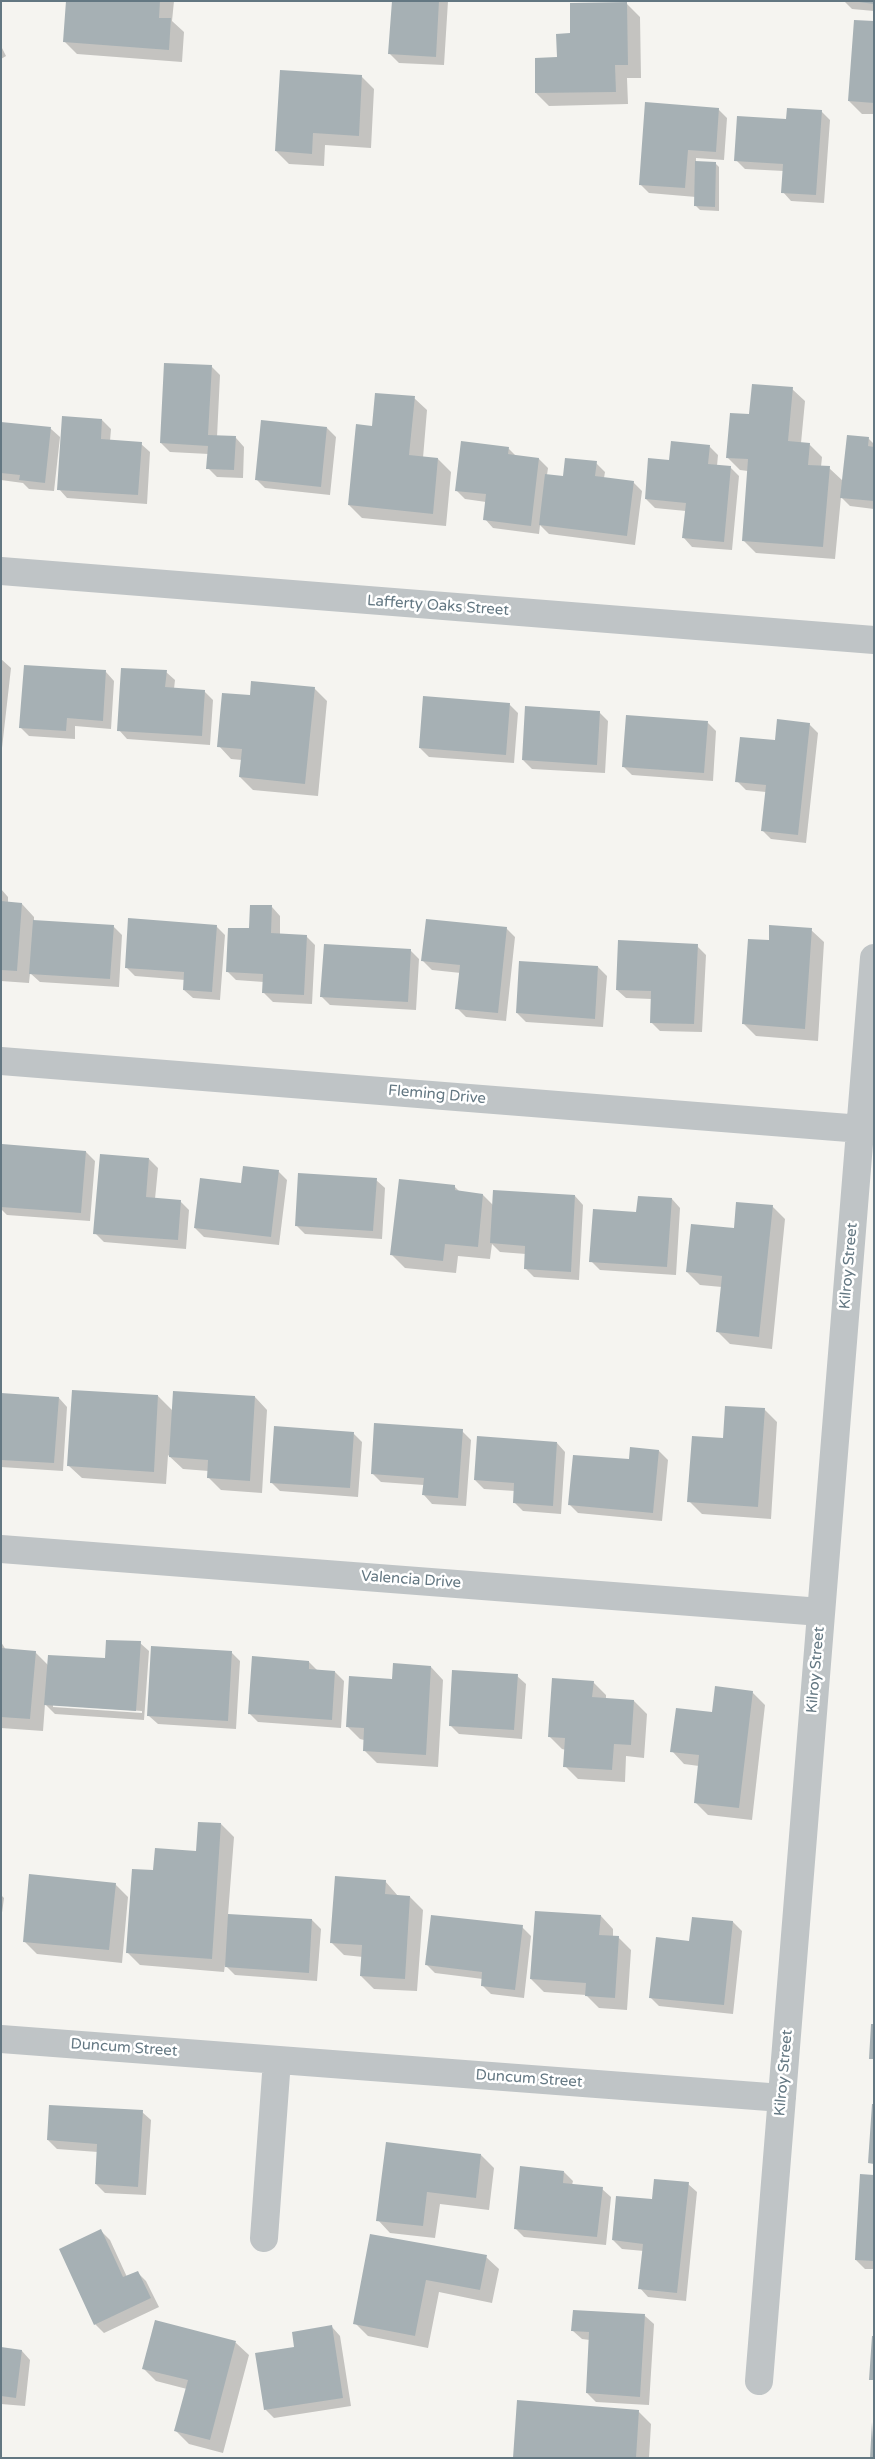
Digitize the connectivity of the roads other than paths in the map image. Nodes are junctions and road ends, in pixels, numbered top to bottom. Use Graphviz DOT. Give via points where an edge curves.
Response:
graph roads {
  1 [pos="1,571"];
  2 [pos="874,640"];
  3 [pos="874,958"];
  4 [pos="1,1061"];
  5 [pos="867,1129"];
  6 [pos="1,1549"];
  7 [pos="821,1612"];
  8 [pos="1,2039"];
  9 [pos="277,2060"];
  10 [pos="782,2098"];
  11 [pos="264,2238"];
  12 [pos="759,2381"];
  1 -- 2 [label="street, Lafferty Oaks Street"];
  3 -- 5 [label="street, Kilroy Street"];
  4 -- 5 [label="street, Fleming Drive"];
  5 -- 7 [label="street, Kilroy Street"];
  6 -- 7 [label="street, Valencia Drive"];
  7 -- 10 [label="street, Kilroy Street"];
  8 -- 9 [label="street, Duncum Street"];
  9 -- 10 [label="street, Duncum Street"];
  9 -- 11 [label="street"];
  10 -- 12 [label="street, Kilroy Street"];
}
